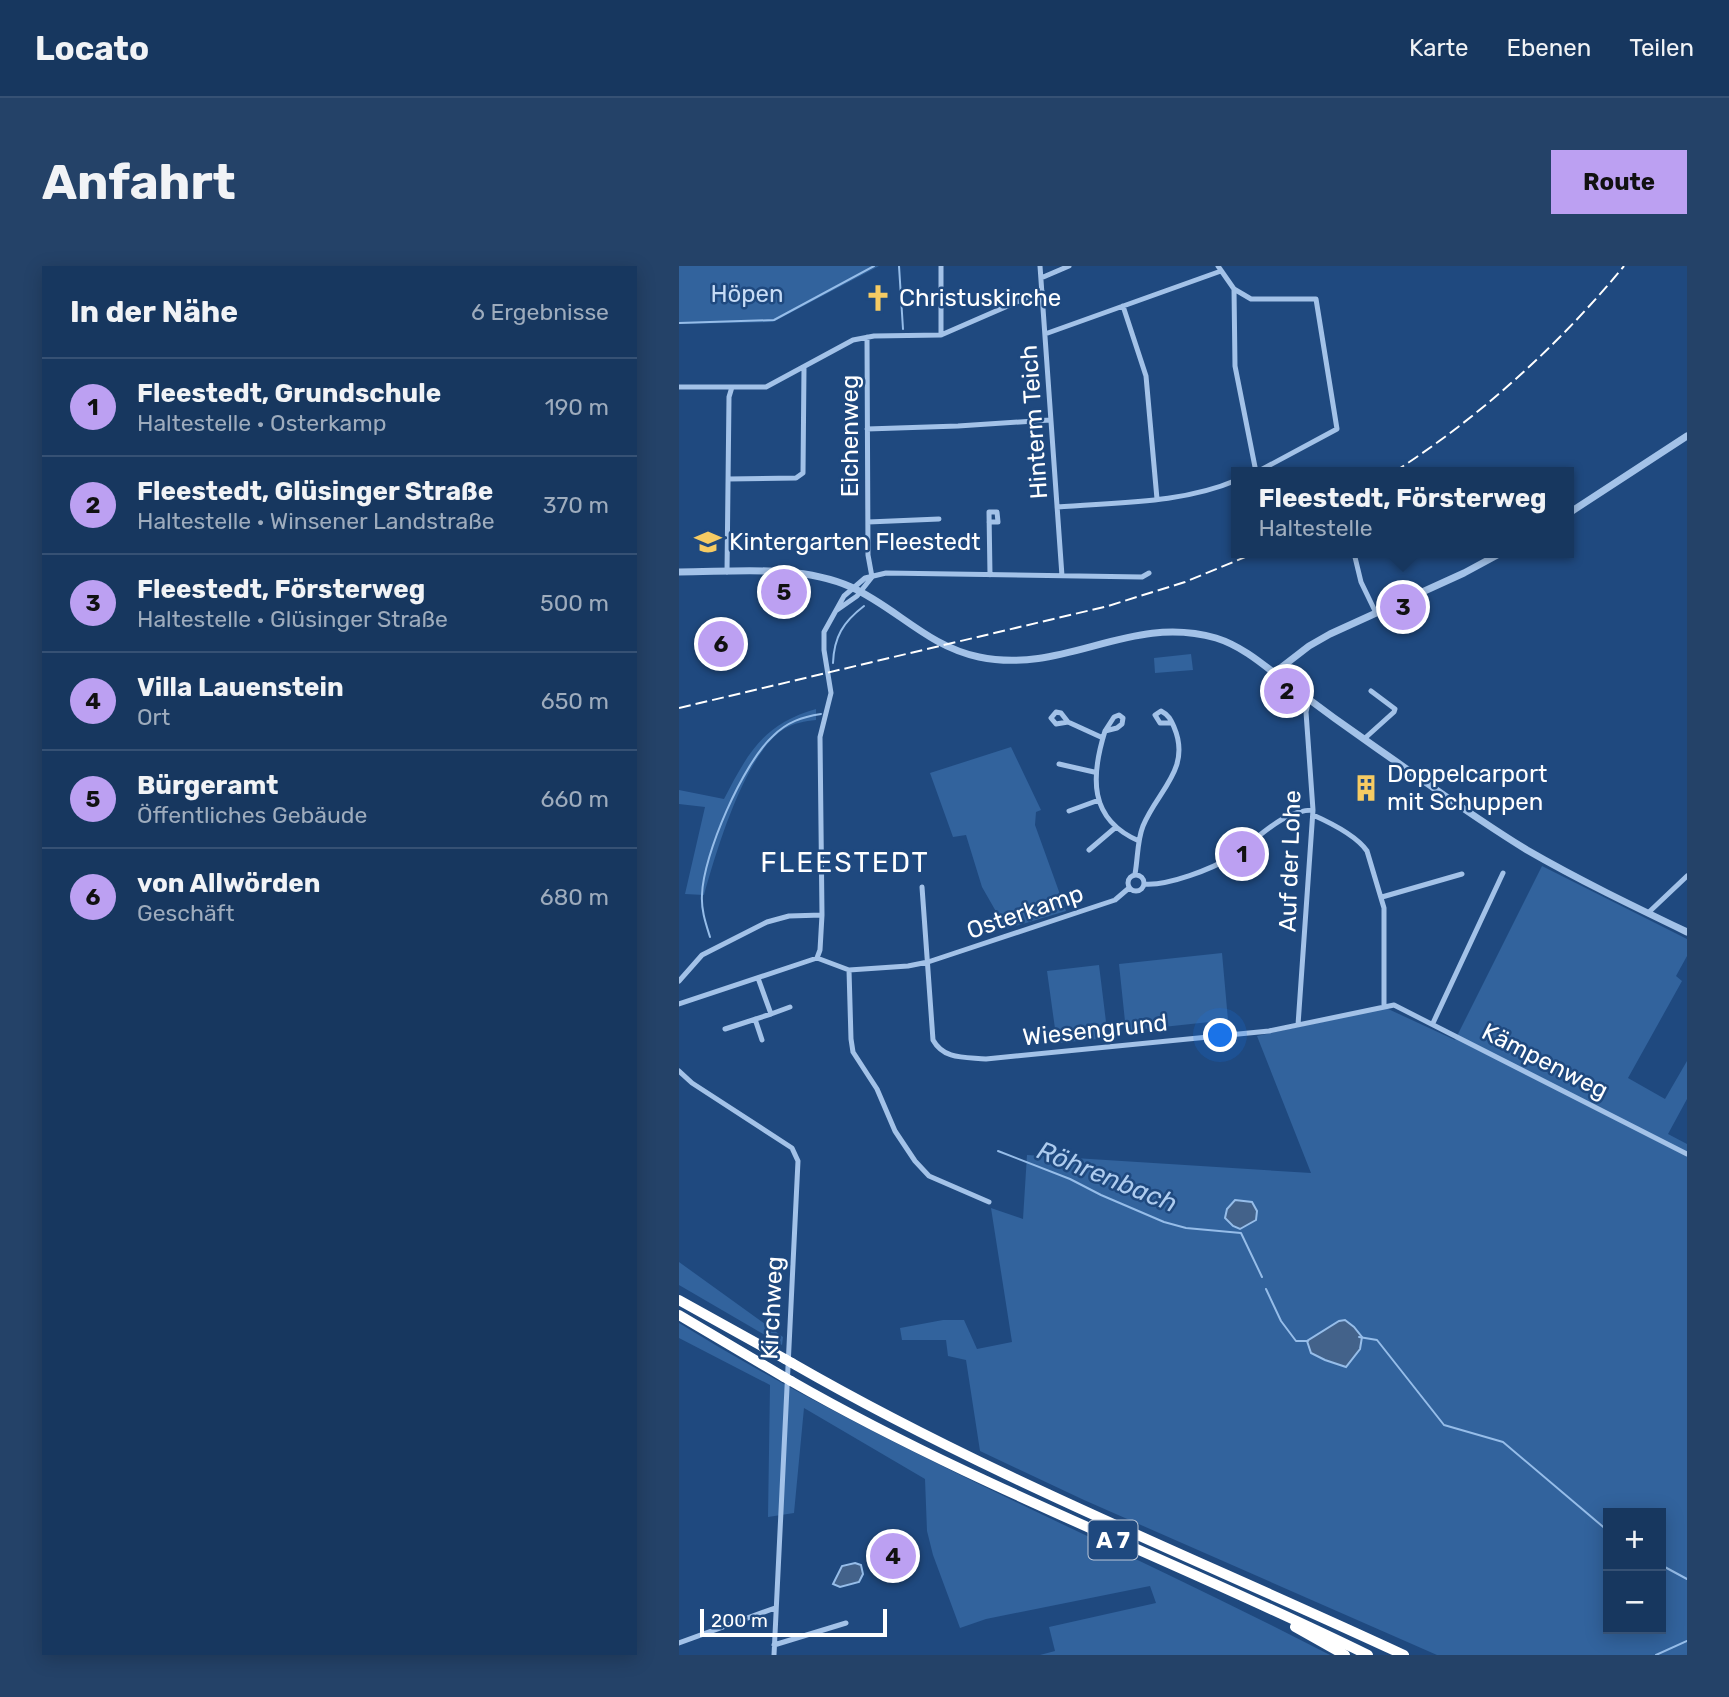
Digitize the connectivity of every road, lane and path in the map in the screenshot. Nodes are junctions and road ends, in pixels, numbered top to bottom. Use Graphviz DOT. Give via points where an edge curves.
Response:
graph roads {
  1 [pos="941,266"];
  2 [pos="1040,266"];
  3 [pos="1069,266"];
  4 [pos="1219,268"];
  5 [pos="1041,278"];
  6 [pos="1234,289"];
  7 [pos="1042,291"];
  8 [pos="1123,306"];
  9 [pos="1045,334"];
  10 [pos="941,335"];
  11 [pos="867,337"];
  12 [pos="804,368"];
  13 [pos="679,387"];
  14 [pos="733,387"];
  15 [pos="1050,420"];
  16 [pos="867,429"];
  17 [pos="1687,436"];
  18 [pos="1255,467"];
  19 [pos="1265,467"];
  20 [pos="728,479"];
  21 [pos="1231,483"];
  22 [pos="1157,499"];
  23 [pos="1057,507"];
  24 [pos="1574,510"];
  25 [pos="939,519"];
  26 [pos="867,522"];
  27 [pos="989,523"];
  28 [pos="1355,558"];
  29 [pos="1492,558"];
  30 [pos="679,572"];
  31 [pos="727,572"];
  32 [pos="1149,573"];
  33 [pos="990,575"];
  34 [pos="872,576"];
  35 [pos="1062,576"];
  36 [pos="857,590"];
  37 [pos="1376,613"];
  38 [pos="1274,673"];
  39 [pos="1371,691"];
  40 [pos="1309,699"];
  41 [pos="1067,722"];
  42 [pos="1172,723"];
  43 [pos="1105,731"];
  44 [pos="1103,738"];
  45 [pos="1364,739"];
  46 [pos="1059,764"];
  47 [pos="1094,772"];
  48 [pos="1099,800"];
  49 [pos="1069,811"];
  50 [pos="1313,813"];
  51 [pos="1117,827"];
  52 [pos="1139,841"];
  53 [pos="1089,850"];
  54 [pos="1503,873"];
  55 [pos="1135,874"];
  56 [pos="1462,874"];
  57 [pos="1687,876"];
  58 [pos="1144,884"];
  59 [pos="922,887"];
  60 [pos="1129,888"];
  61 [pos="1382,897"];
  62 [pos="1648,913"];
  63 [pos="822,915"];
  64 [pos="1687,932"];
  65 [pos="817,958"];
  66 [pos="927,962"];
  67 [pos="849,970"];
  68 [pos="758,978"];
  69 [pos="679,981"];
  70 [pos="679,1004"];
  71 [pos="1384,1005"];
  72 [pos="790,1007"];
  73 [pos="771,1014"];
  74 [pos="755,1019"];
  75 [pos="1433,1023"];
  76 [pos="1298,1025"];
  77 [pos="725,1029"];
  78 [pos="762,1040"];
  79 [pos="679,1071"];
  80 [pos="1687,1154"];
  81 [pos="989,1202"];
  82 [pos="679,1300"];
  83 [pos="679,1315"];
  84 [pos="775,1608"];
  85 [pos="1283,1615"];
  86 [pos="846,1622"];
  87 [pos="679,1643"];
  88 [pos="774,1645"];
  89 [pos="774,1655"];
  90 [pos="1345,1655"];
  91 [pos="1368,1655"];
  92 [pos="1404,1655"];
  1 -- 10 [label="street"];
  2 -- 5 [label="street, Hinterm Teich"];
  3 -- 5 [label="street"];
  4 -- 6 [label="street"];
  4 -- 8 [label="street"];
  5 -- 7 [label="street, Hinterm Teich"];
  6 -- 18 [label="street" via="1235,366"];
  6 -- 19 [label="street" via="1251,299 1316,299 1337,429"];
  7 -- 9 [label="street, Hinterm Teich"];
  7 -- 10 [label="street"];
  8 -- 9 [label="street"];
  8 -- 22 [label="street" via="1146,376"];
  9 -- 15 [label="street, Hinterm Teich"];
  10 -- 11 [label="street"];
  11 -- 12 [label="street"];
  11 -- 16 [label="street, Eichenweg"];
  12 -- 14 [label="street" via="766,387"];
  12 -- 20 [label="street" via="803,472 796,478"];
  13 -- 14 [label="street"];
  14 -- 20 [label="street"];
  15 -- 16 [label="street"];
  15 -- 23 [label="street, Hinterm Teich"];
  16 -- 26 [label="street, Eichenweg"];
  17 -- 24 [label="street"];
  20 -- 31 [label="street"];
  21 -- 22 [label="street"];
  22 -- 23 [label="street"];
  23 -- 35 [label="street, Hinterm Teich"];
  25 -- 26 [label="street"];
  26 -- 34 [label="street, Eichenweg"];
  27 -- 33 [label="street"];
  28 -- 37 [label="street"];
  29 -- 37 [label="street"];
  30 -- 31 [label="street"];
  31 -- 36 [label="street" via="809,574"];
  32 -- 35 [label="street" via="1142,577"];
  33 -- 34 [label="street"];
  33 -- 35 [label="street"];
  34 -- 36 [label="street"];
  36 -- 38 [label="street" via="935,642 977,656 1048,659 1135,635 1186,632 1230,644"];
  36 -- 63 [label="street" via="844,596 823,637 831,694 819,745"];
  37 -- 38 [label="street" via="1330,634"];
  38 -- 40 [label="street"];
  39 -- 45 [label="street" via="1395,709"];
  40 -- 45 [label="street"];
  40 -- 50 [label="street, Auf der Lohe"];
  41 -- 44 [label="street"];
  42 -- 52 [label="street" via="1179,738 1179,760"];
  43 -- 44 [label="street"];
  44 -- 47 [label="street"];
  45 -- 62 [label="street" via="1525,849"];
  46 -- 47 [label="street"];
  47 -- 48 [label="street"];
  48 -- 49 [label="street"];
  48 -- 51 [label="street"];
  50 -- 58 [label="street, Osterkamp" via="1305,810 1271,826 1219,864 1163,884"];
  50 -- 61 [label="street" via="1362,844"];
  50 -- 76 [label="street, Auf der Lohe"];
  51 -- 52 [label="street"];
  51 -- 53 [label="street"];
  52 -- 55 [label="street"];
  54 -- 75 [label="street"];
  55 -- 58 [label="street"];
  55 -- 60 [label="street" via="1128,881"];
  56 -- 61 [label="street"];
  57 -- 62 [label="street"];
  58 -- 60 [label="street, Osterkamp" via="1138,891"];
  59 -- 66 [label="street"];
  60 -- 66 [label="street, Osterkamp" via="1115,900"];
  61 -- 71 [label="street"];
  62 -- 64 [label="street"];
  63 -- 65 [label="street"];
  63 -- 69 [label="street" via="767,922 702,955"];
  65 -- 67 [label="street, Osterkamp"];
  65 -- 68 [label="street"];
  66 -- 67 [label="street, Osterkamp"];
  66 -- 76 [label="street, Wiesengrund" via="933,1040 949,1055 986,1059"];
  67 -- 81 [label="street" via="853,1052 877,1089 895,1131 929,1176"];
  68 -- 70 [label="street"];
  68 -- 73 [label="street"];
  71 -- 75 [label="street, Kämpenweg"];
  71 -- 76 [label="street, Wiesengrund"];
  72 -- 73 [label="street"];
  73 -- 74 [label="street"];
  74 -- 77 [label="street"];
  74 -- 78 [label="street"];
  75 -- 80 [label="street, Kämpenweg"];
  79 -- 84 [label="street, Kirchweg" via="792,1147 797,1161"];
  82 -- 92 [label="highway, A 7" via="995,1468"];
  83 -- 85 [label="highway, A 7" via="902,1440"];
  84 -- 87 [label="street"];
  84 -- 88 [label="street, Kirchweg"];
  85 -- 90 [label="highway" via="1294,1627"];
  85 -- 91 [label="highway, A 7"];
  86 -- 88 [label="street"];
  88 -- 89 [label="street, Kirchweg"];
}
